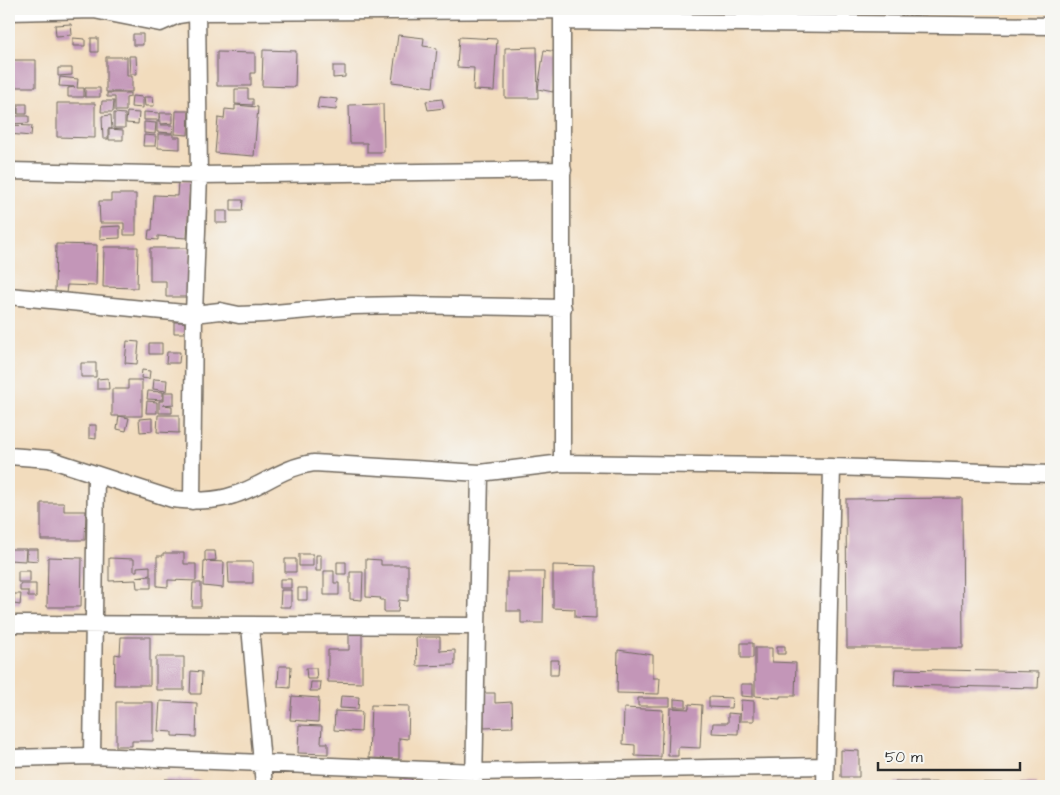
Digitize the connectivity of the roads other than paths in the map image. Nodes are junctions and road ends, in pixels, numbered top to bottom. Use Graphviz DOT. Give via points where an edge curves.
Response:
graph roads {
  1 [pos="197,11"];
  2 [pos="9,12"];
  3 [pos="562,13"];
  4 [pos="876,17"];
  5 [pos="1051,26"];
  6 [pos="564,170"];
  7 [pos="9,171"];
  8 [pos="199,175"];
  9 [pos="9,296"];
  10 [pos="563,308"];
  11 [pos="194,314"];
  12 [pos="9,456"];
  13 [pos="562,463"];
  14 [pos="832,467"];
  15 [pos="480,473"];
  16 [pos="1051,474"];
  17 [pos="96,475"];
  18 [pos="192,501"];
  19 [pos="9,624"];
  20 [pos="93,625"];
  21 [pos="250,626"];
  22 [pos="477,626"];
  23 [pos="92,756"];
  24 [pos="9,758"];
  25 [pos="263,762"];
  26 [pos="825,766"];
  27 [pos="475,779"];
  28 [pos="264,786"];
  29 [pos="825,786"];
  1 -- 2 [label="street" via="160,23 94,10"];
  1 -- 3 [label="street"];
  1 -- 8 [label="street"];
  3 -- 4 [label="street"];
  3 -- 6 [label="street"];
  4 -- 5 [label="street"];
  6 -- 8 [label="street"];
  6 -- 10 [label="street"];
  7 -- 8 [label="street"];
  8 -- 11 [label="street"];
  9 -- 11 [label="street"];
  10 -- 11 [label="street" via="362,305 262,314 239,315 220,311"];
  10 -- 13 [label="street"];
  11 -- 18 [label="street"];
  12 -- 17 [label="street" via="49,459"];
  13 -- 14 [label="street"];
  13 -- 15 [label="street"];
  14 -- 16 [label="street"];
  14 -- 26 [label="street"];
  15 -- 18 [label="street" via="314,463 296,465 235,495"];
  15 -- 22 [label="street"];
  17 -- 18 [label="street" via="172,499"];
  17 -- 20 [label="street"];
  19 -- 20 [label="street"];
  20 -- 21 [label="street"];
  20 -- 23 [label="street"];
  21 -- 22 [label="street"];
  21 -- 25 [label="street"];
  22 -- 27 [label="street"];
  23 -- 24 [label="street"];
  23 -- 25 [label="street"];
  25 -- 27 [label="street"];
  25 -- 28 [label="street"];
  26 -- 27 [label="street"];
  26 -- 29 [label="street"];
}
